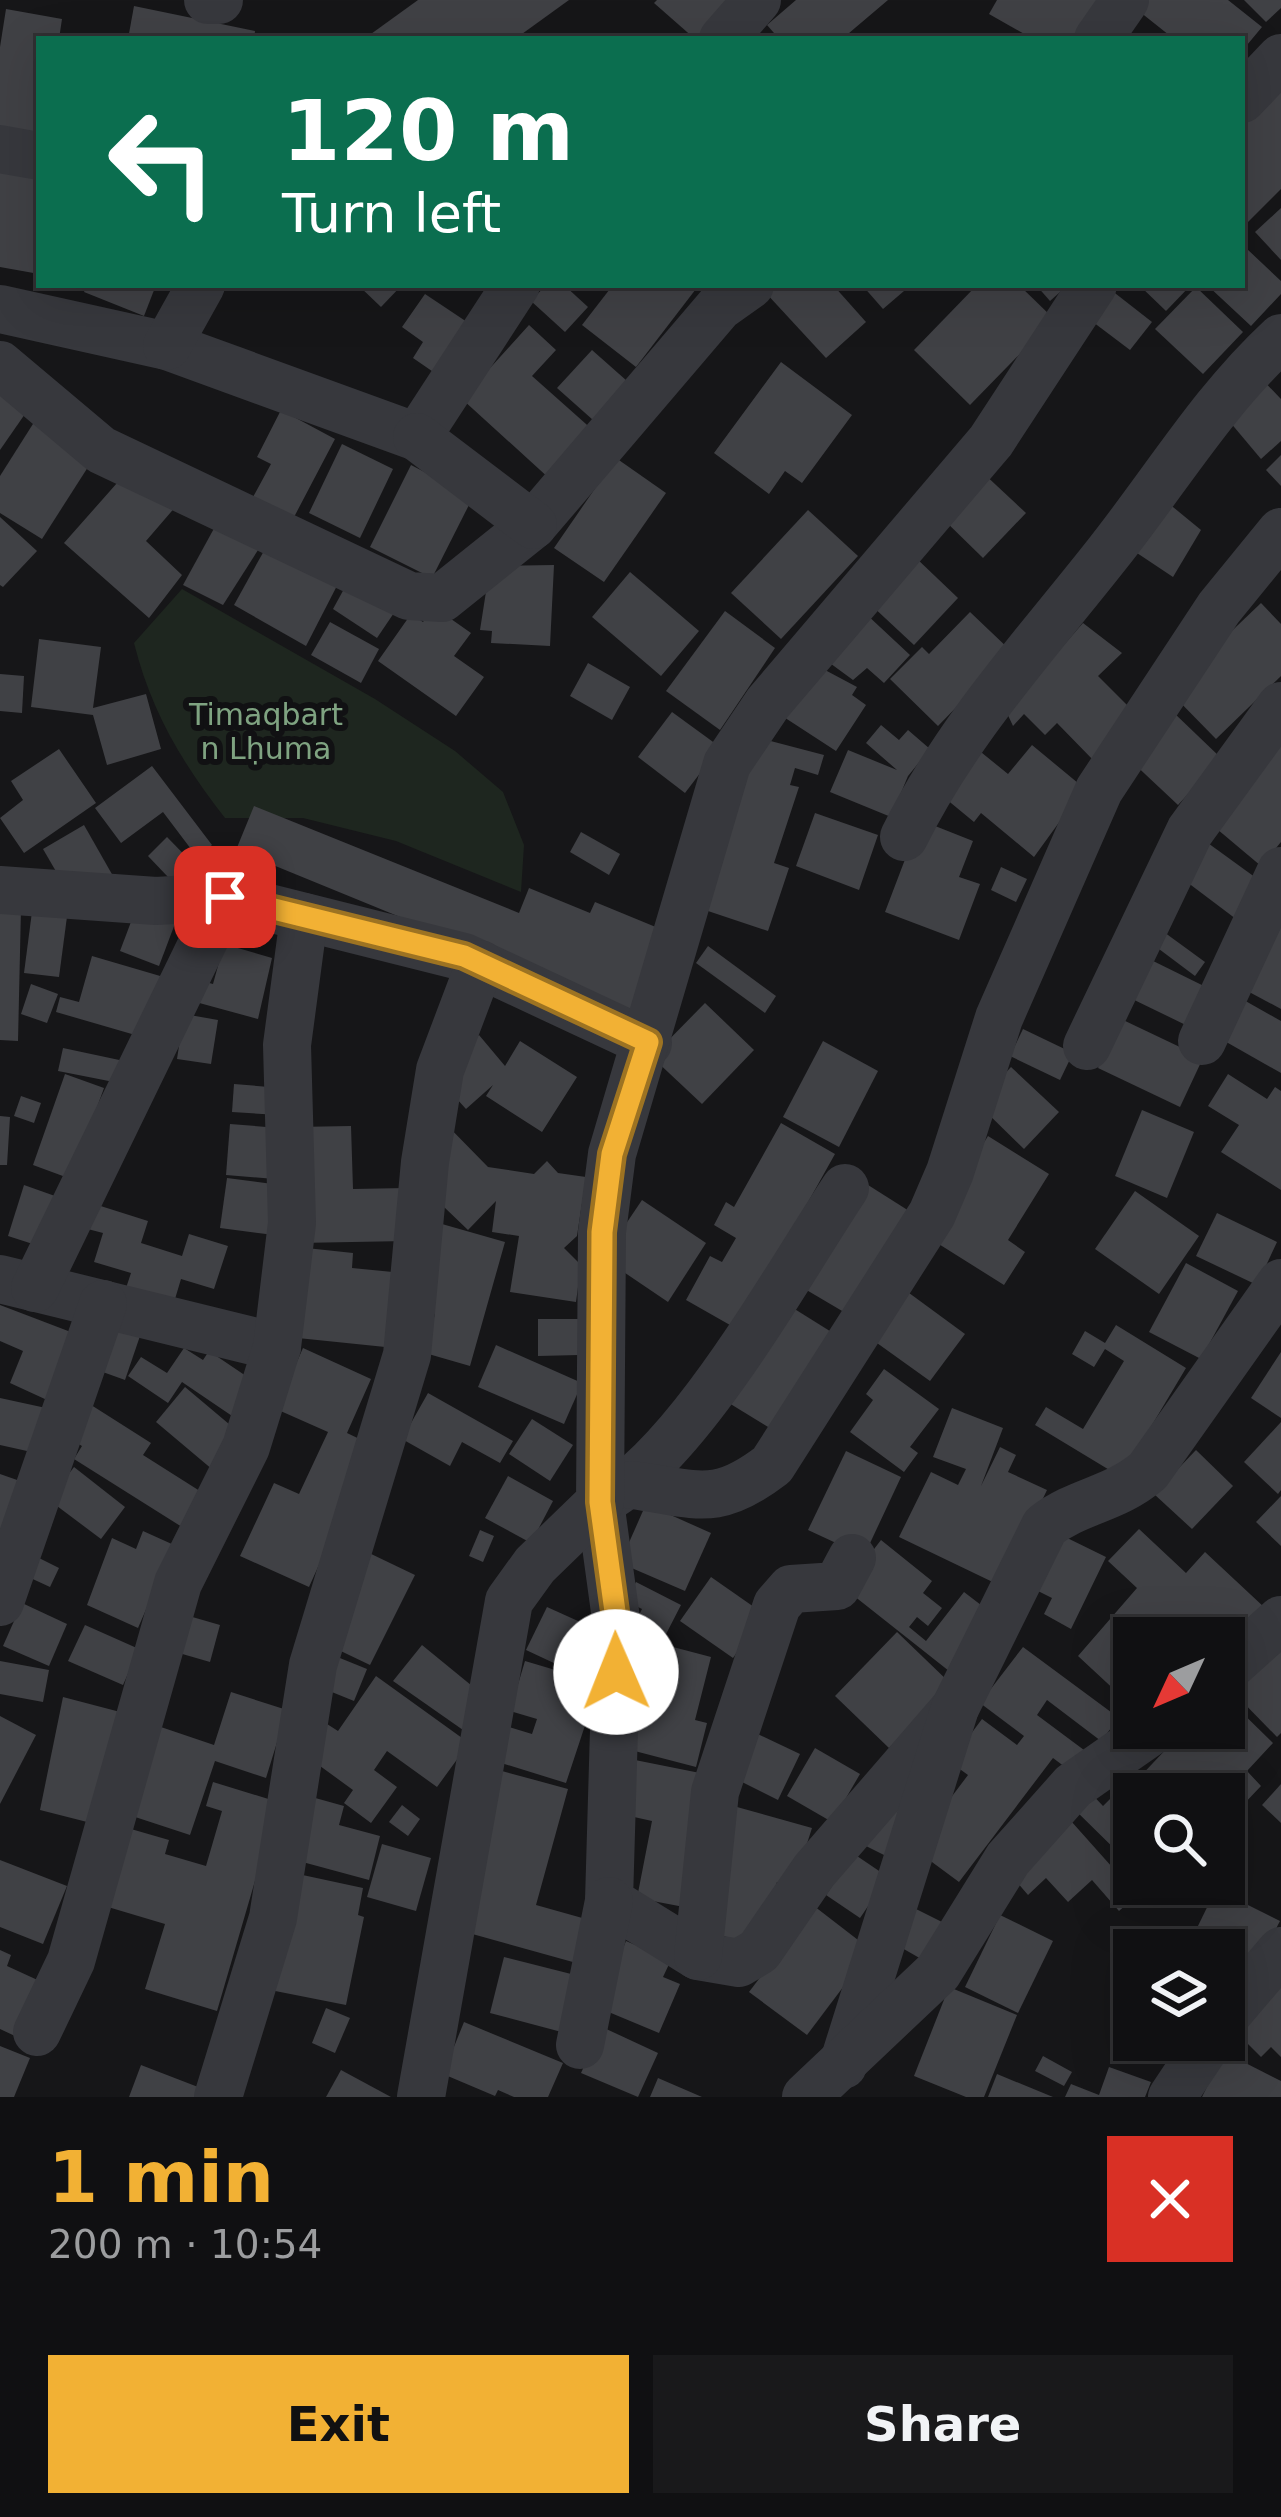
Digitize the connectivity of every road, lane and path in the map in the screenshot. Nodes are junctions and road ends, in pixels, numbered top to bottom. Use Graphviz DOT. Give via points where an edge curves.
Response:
graph roads {
  1 [pos="208,0"];
  2 [pos="219,0"];
  3 [pos="757,0"];
  4 [pos="1125,0"];
  5 [pos="726,36"];
  6 [pos="1100,36"];
  7 [pos="1281,58"];
  8 [pos="1245,96"];
  9 [pos="0,148"];
  10 [pos="36,155"];
  11 [pos="198,288"];
  12 [pos="514,288"];
  13 [pos="746,288"];
  14 [pos="1091,288"];
  15 [pos="0,309"];
  16 [pos="1281,338"];
  17 [pos="167,346"];
  18 [pos="0,364"];
  19 [pos="417,437"];
  20 [pos="533,525"];
  21 [pos="1281,532"];
  22 [pos="1281,706"];
  23 [pos="904,837"];
  24 [pos="1281,872"];
  25 [pos="0,890"];
  26 [pos="225,897"];
  27 [pos="304,916"];
  28 [pos="480,964"];
  29 [pos="1202,1041"];
  30 [pos="648,1042"];
  31 [pos="1087,1046"];
  32 [pos="845,1188"];
  33 [pos="1281,1283"];
  34 [pos="18,1284"];
  35 [pos="103,1304"];
  36 [pos="277,1347"];
  37 [pos="616,1493"];
  38 [pos="852,1558"];
  39 [pos="0,1602"];
  40 [pos="1281,1620"];
  41 [pos="1245,1652"];
  42 [pos="955,1708"];
  43 [pos="1126,1749"];
  44 [pos="609,1900"];
  45 [pos="1281,1951"];
  46 [pos="698,1956"];
  47 [pos="1245,1993"];
  48 [pos="37,2032"];
  49 [pos="580,2044"];
  50 [pos="1196,2061"];
  51 [pos="843,2066"];
  52 [pos="218,2097"];
  53 [pos="422,2097"];
  54 [pos="806,2097"];
  55 [pos="1172,2097"];
  1 -- 2 [label="street"];
  3 -- 5 [label="street"];
  4 -- 6 [label="street"];
  7 -- 8 [label="street"];
  9 -- 10 [label="street"];
  11 -- 17 [label="street"];
  12 -- 19 [label="street"];
  13 -- 20 [label="street" via="719,307"];
  14 -- 30 [label="street" via="991,441 767,703 727,764"];
  15 -- 17 [label="street"];
  16 -- 23 [label="street" via="1231,384 1110,551 974,716"];
  17 -- 19 [label="street"];
  18 -- 20 [label="street" via="101,450 409,596 442,598"];
  19 -- 20 [label="street"];
  21 -- 37 [label="street" via="1219,608 1099,790 999,1018 932,1214 772,1466 736,1493"];
  22 -- 31 [label="street" via="1190,831"];
  24 -- 29 [label="street"];
  25 -- 26 [label="street" via="156,901"];
  26 -- 27 [label="street"];
  26 -- 34 [label="street"];
  27 -- 28 [label="street"];
  27 -- 36 [label="street" via="287,1045 292,1222"];
  28 -- 30 [label="street"];
  28 -- 52 [label="street" via="440,1070 407,1355 314,1665 273,1918"];
  30 -- 37 [label="street" via="612,1154 602,1232"];
  32 -- 37 [label="street" via="692,1418"];
  33 -- 42 [label="street" via="1148,1471 1120,1494 1067,1509 1045,1526"];
  34 -- 35 [label="street"];
  35 -- 36 [label="street"];
  35 -- 39 [label="street"];
  36 -- 48 [label="street" via="246,1447 178,1583 71,1961"];
  37 -- 44 [label="street"];
  37 -- 53 [label="street" via="508,1600"];
  38 -- 46 [label="street" via="843,1582 791,1589 777,1605 715,1792"];
  40 -- 41 [label="street"];
  42 -- 46 [label="street" via="814,1871 759,1951 740,1963"];
  42 -- 51 [label="street"];
  43 -- 51 [label="street" via="1073,1786 1008,1859 938,1972"];
  44 -- 46 [label="street"];
  44 -- 49 [label="street"];
  45 -- 47 [label="street"];
  50 -- 55 [label="street"];
  51 -- 54 [label="street"];
}
